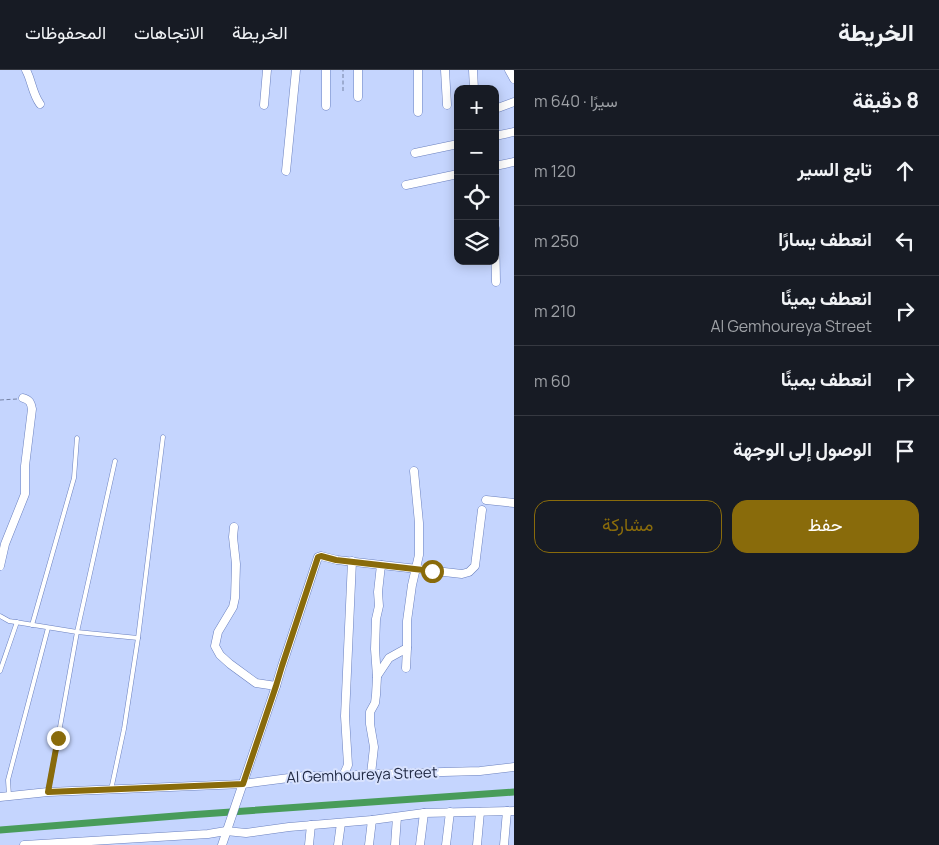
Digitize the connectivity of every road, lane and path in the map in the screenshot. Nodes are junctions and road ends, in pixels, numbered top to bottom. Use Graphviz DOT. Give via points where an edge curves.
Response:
graph roads {
  1 [pos="26,70"];
  2 [pos="267,70"];
  3 [pos="296,70"];
  4 [pos="326,70"];
  5 [pos="343,70"];
  6 [pos="358,70"];
  7 [pos="418,70"];
  8 [pos="445,70"];
  9 [pos="473,70"];
  10 [pos="509,70"];
  11 [pos="514,79"];
  12 [pos="474,85"];
  13 [pos="343,91"];
  14 [pos="358,97"];
  15 [pos="514,102"];
  16 [pos="40,104"];
  17 [pos="447,104"];
  18 [pos="264,105"];
  19 [pos="326,106"];
  20 [pos="499,108"];
  21 [pos="418,112"];
  22 [pos="514,132"];
  23 [pos="499,135"];
  24 [pos="454,145"];
  25 [pos="415,153"];
  26 [pos="514,162"];
  27 [pos="499,165"];
  28 [pos="286,171"];
  29 [pos="454,175"];
  30 [pos="406,185"];
  31 [pos="496,265"];
  32 [pos="496,282"];
  33 [pos="24,398"];
  34 [pos="0,400"];
  35 [pos="162,436"];
  36 [pos="77,438"];
  37 [pos="115,461"];
  38 [pos="414,471"];
  39 [pos="486,500"];
  40 [pos="514,503"];
  41 [pos="482,510"];
  42 [pos="234,527"];
  43 [pos="352,561"];
  44 [pos="381,565"];
  45 [pos="0,566"];
  46 [pos="416,569"];
  47 [pos="0,616"];
  48 [pos="17,622"];
  49 [pos="32,625"];
  50 [pos="48,628"];
  51 [pos="76,632"];
  52 [pos="138,638"];
  53 [pos="408,648"];
  54 [pos="406,668"];
  55 [pos="0,671"];
  56 [pos="377,677"];
  57 [pos="276,686"];
  58 [pos="514,767"];
  59 [pos="371,774"];
  60 [pos="342,776"];
  61 [pos="242,788"];
  62 [pos="111,790"];
  63 [pos="48,792"];
  64 [pos="9,796"];
  65 [pos="0,797"];
  66 [pos="511,811"];
  67 [pos="450,812"];
  68 [pos="480,812"];
  69 [pos="424,813"];
  70 [pos="397,817"];
  71 [pos="372,820"];
  72 [pos="341,823"];
  73 [pos="311,825"];
  74 [pos="226,831"];
  75 [pos="24,845"];
  76 [pos="222,845"];
  77 [pos="309,845"];
  78 [pos="338,845"];
  79 [pos="369,845"];
  80 [pos="394,845"];
  81 [pos="420,845"];
  82 [pos="446,845"];
  83 [pos="477,845"];
  84 [pos="504,845"];
  1 -- 16 [label="street"];
  2 -- 18 [label="street"];
  3 -- 28 [label="street"];
  4 -- 19 [label="street"];
  5 -- 13 [label="path"];
  6 -- 14 [label="street"];
  7 -- 21 [label="street"];
  8 -- 17 [label="street"];
  9 -- 12 [label="street"];
  10 -- 11 [label="street"];
  15 -- 20 [label="street"];
  22 -- 23 [label="street"];
  24 -- 25 [label="street"];
  26 -- 27 [label="street"];
  29 -- 30 [label="street"];
  31 -- 32 [label="street"];
  33 -- 34 [label="path"];
  33 -- 45 [label="street" via="32,404 25,494"];
  35 -- 52 [label="lane"];
  36 -- 49 [label="lane" via="74,478"];
  37 -- 51 [label="lane"];
  38 -- 46 [label="street" via="420,523 420,555"];
  39 -- 40 [label="street"];
  41 -- 46 [label="street" via="475,566 469,572"];
  42 -- 57 [label="street" via="235,598 218,632 215,646 220,655 256,683"];
  43 -- 44 [label="street"];
  43 -- 57 [label="street" via="321,556 317,559"];
  43 -- 60 [label="street" via="345,716 348,758"];
  44 -- 46 [label="street"];
  44 -- 56 [label="street" via="376,620"];
  46 -- 53 [label="street" via="407,621"];
  47 -- 48 [label="lane"];
  48 -- 49 [label="lane"];
  48 -- 55 [label="lane"];
  49 -- 50 [label="lane"];
  50 -- 51 [label="lane"];
  50 -- 64 [label="lane" via="8,780"];
  51 -- 52 [label="lane"];
  51 -- 63 [label="lane"];
  52 -- 62 [label="lane"];
  53 -- 54 [label="street"];
  53 -- 56 [label="street" via="389,658"];
  56 -- 59 [label="street" via="375,703 370,712 374,747"];
  57 -- 61 [label="street"];
  58 -- 59 [label="street, Al Gemhoureya Street"];
  59 -- 60 [label="street, Al Gemhoureya Street"];
  60 -- 61 [label="street, Al Gemhoureya Street" via="295,776"];
  61 -- 62 [label="street, Al Gemhoureya Street"];
  61 -- 74 [label="street"];
  62 -- 63 [label="street, Al Gemhoureya Street"];
  63 -- 64 [label="street, Al Gemhoureya Street"];
  64 -- 65 [label="street, Al Gemhoureya Street"];
  66 -- 68 [label="street"];
  66 -- 84 [label="street"];
  67 -- 68 [label="street"];
  67 -- 69 [label="street"];
  67 -- 82 [label="street"];
  68 -- 83 [label="street"];
  69 -- 70 [label="street"];
  69 -- 81 [label="street"];
  70 -- 71 [label="street"];
  70 -- 80 [label="street"];
  71 -- 72 [label="street"];
  71 -- 79 [label="street"];
  72 -- 73 [label="street"];
  72 -- 78 [label="street"];
  73 -- 74 [label="street" via="246,833"];
  73 -- 77 [label="street"];
  74 -- 75 [label="street"];
  74 -- 76 [label="street"];
}
